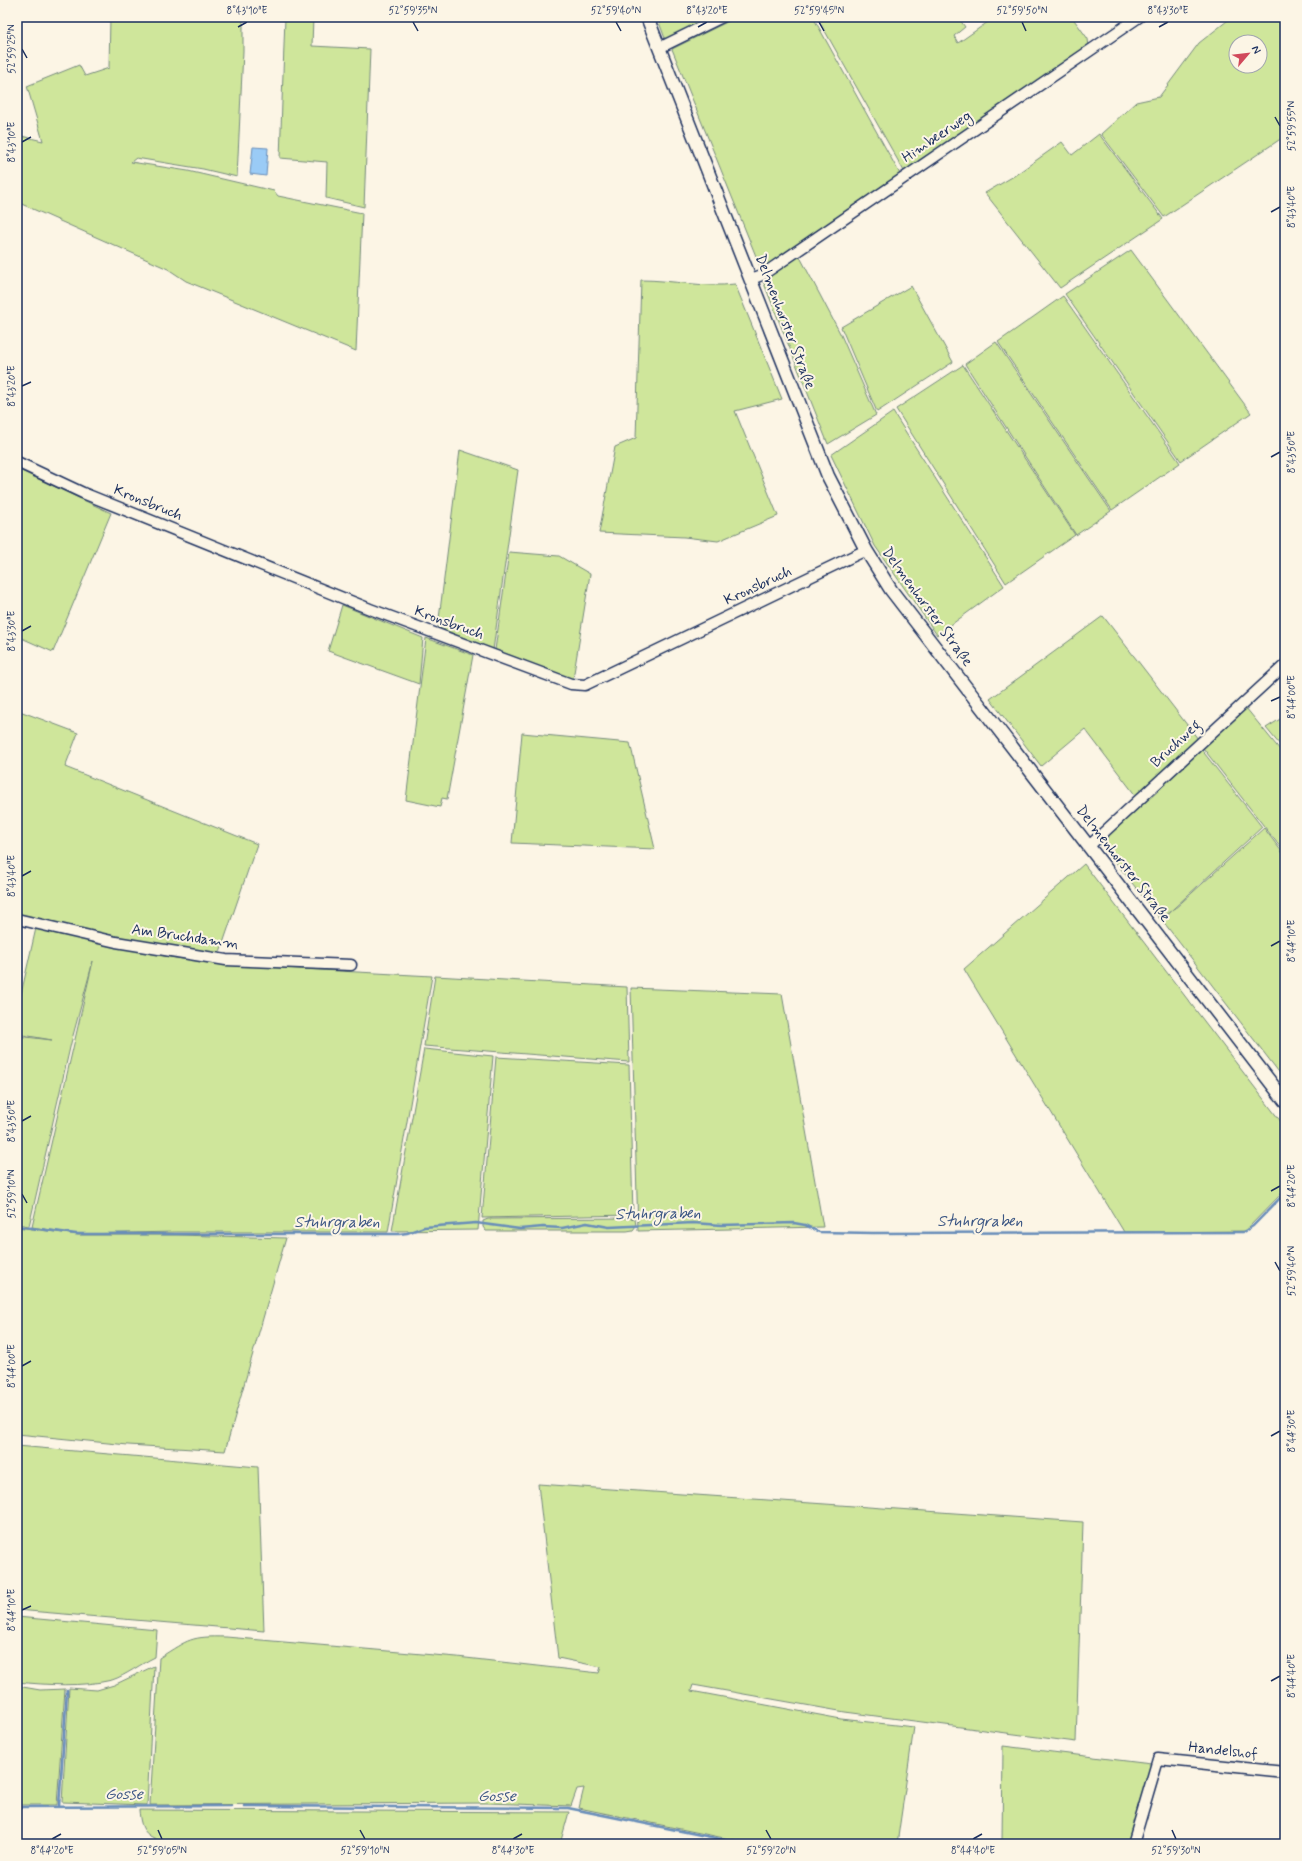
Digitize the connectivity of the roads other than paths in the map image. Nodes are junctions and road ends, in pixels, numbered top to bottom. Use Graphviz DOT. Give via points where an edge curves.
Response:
graph roads {
  1 [pos="647,17"];
  2 [pos="722,17"];
  3 [pos="1139,17"];
  4 [pos="659,48"];
  5 [pos="751,279"];
  6 [pos="17,462"];
  7 [pos="866,550"];
  8 [pos="1285,665"];
  9 [pos="1089,846"];
  10 [pos="17,919"];
  11 [pos="351,965"];
  12 [pos="1285,1101"];
  13 [pos="1285,1772"];
  14 [pos="1133,1844"];
  1 -- 4 [label="main road, Delmenhorster Straße"];
  2 -- 4 [label="street"];
  3 -- 5 [label="street, Himbeerweg" via="844,220 762,275"];
  4 -- 5 [label="main road, Delmenhorster Straße"];
  5 -- 7 [label="main road, Delmenhorster Straße" via="828,476"];
  6 -- 7 [label="street, Kronsbruch" via="83,493 348,600 570,684 585,684"];
  7 -- 9 [label="main road, Delmenhorster Straße" via="891,590"];
  8 -- 9 [label="street, Bruchweg"];
  9 -- 12 [label="main road, Delmenhorster Straße"];
  10 -- 11 [label="street, Am Bruchdamm" via="116,942 226,960"];
  13 -- 14 [label="street, Handelshof" via="1158,1758"];
}
